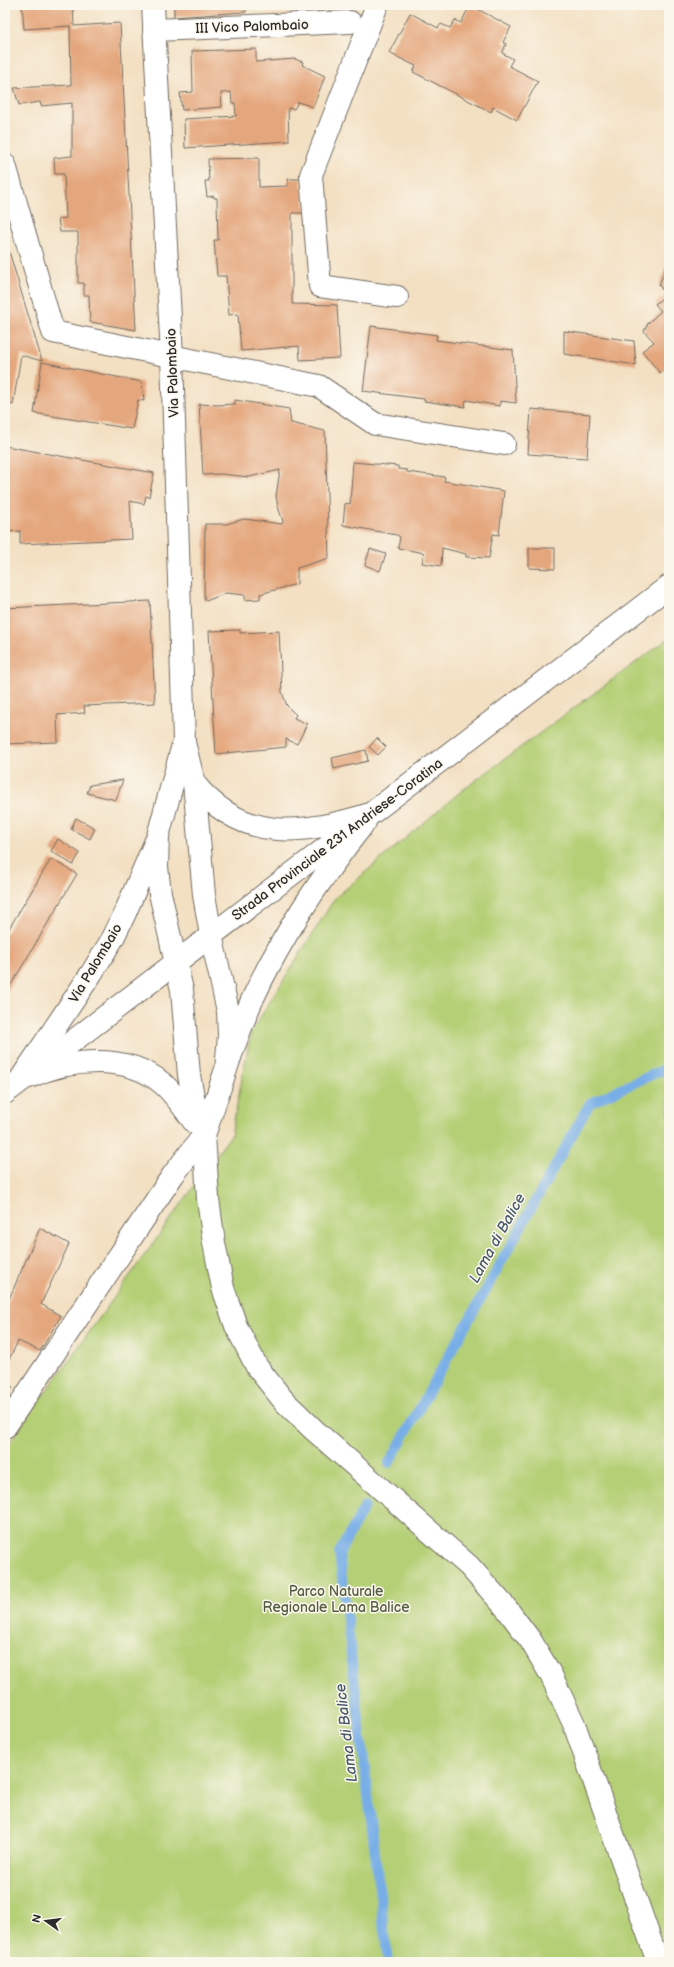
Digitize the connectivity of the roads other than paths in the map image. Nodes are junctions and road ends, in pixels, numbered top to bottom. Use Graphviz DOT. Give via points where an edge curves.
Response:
graph roads {
  1 [pos="153,5"];
  2 [pos="377,5"];
  3 [pos="350,22"];
  4 [pos="154,30"];
  5 [pos="5,164"];
  6 [pos="397,296"];
  7 [pos="172,356"];
  8 [pos="504,444"];
  9 [pos="669,586"];
  10 [pos="184,742"];
  11 [pos="194,783"];
  12 [pos="373,813"];
  13 [pos="158,836"];
  14 [pos="211,935"];
  15 [pos="176,962"];
  16 [pos="226,1070"];
  17 [pos="11,1088"];
  18 [pos="204,1136"];
  19 [pos="5,1427"];
  20 [pos="658,1962"];
  1 -- 4 [label="street, Via Palombaio"];
  2 -- 6 [label="street" via="311,175 320,286"];
  3 -- 4 [label="street, III Vico Palombaio"];
  4 -- 7 [label="street, Via Palombaio"];
  5 -- 7 [label="street" via="53,332"];
  7 -- 8 [label="street" via="319,386 375,424"];
  7 -- 10 [label="street, Via Palombaio"];
  9 -- 12 [label="street, Strada Provinciale 231 Andriese-Coratina"];
  10 -- 11 [label="street, Via Palombaio"];
  10 -- 13 [label="street, Via Palombaio"];
  11 -- 12 [label="street, Via Palombaio" via="206,798 225,812 251,824 270,828 290,830 317,827"];
  11 -- 14 [label="street, Via Palombaio" via="204,894"];
  12 -- 14 [label="street, Strada Provinciale 231 Andriese-Coratina"];
  12 -- 16 [label="street" via="324,878 282,943 253,998"];
  13 -- 15 [label="street, Via Palombaio" via="157,867 160,893"];
  13 -- 17 [label="street, Via Palombaio" via="113,938"];
  14 -- 15 [label="street, Strada Provinciale 231 Andriese-Coratina"];
  14 -- 16 [label="street, Via Palombaio" via="228,1011"];
  15 -- 17 [label="street, Strada Provinciale 231 Andriese-Coratina"];
  15 -- 18 [label="street, Via Palombaio" via="182,990 191,1092"];
  16 -- 18 [label="street"];
  17 -- 18 [label="street" via="37,1074 66,1064 96,1062 126,1066 161,1082"];
  18 -- 19 [label="street" via="173,1175"];
  18 -- 20 [label="street" via="208,1199 220,1274 229,1309 250,1355 269,1384 304,1421 469,1566 531,1641 574,1724"];
}
